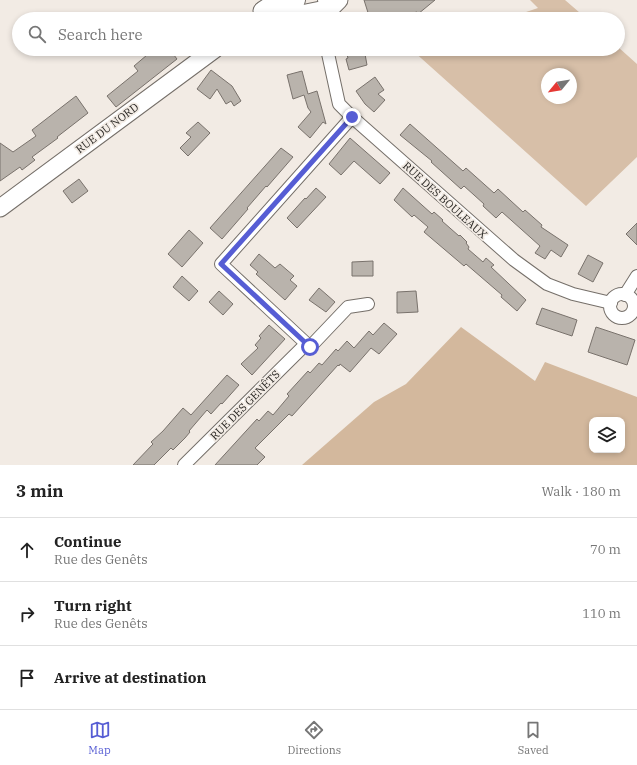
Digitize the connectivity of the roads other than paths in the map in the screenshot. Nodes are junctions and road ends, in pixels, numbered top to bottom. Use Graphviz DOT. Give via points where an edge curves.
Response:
graph roads {
  1 [pos="288,0"];
  2 [pos="331,7"];
  3 [pos="298,11"];
  4 [pos="262,12"];
  5 [pos="288,12"];
  6 [pos="206,56"];
  7 [pos="329,56"];
  8 [pos="352,117"];
  9 [pos="0,208"];
  10 [pos="637,276"];
  11 [pos="625,295"];
  12 [pos="611,303"];
  13 [pos="368,304"];
  14 [pos="635,312"];
  15 [pos="306,344"];
  16 [pos="184,465"];
  1 -- 4 [label="street" via="269,6"];
  2 -- 3 [label="street"];
  3 -- 5 [label="street"];
  6 -- 9 [label="street, RUE DU NORD"];
  7 -- 8 [label="street, RUE DES BOULEAUX" via="339,104"];
  8 -- 12 [label="street, RUE DES BOULEAUX" via="514,260 547,284 573,294"];
  8 -- 15 [label="street" via="221,264"];
  10 -- 11 [label="street"];
  11 -- 12 [label="street" via="618,295"];
  11 -- 14 [label="street" via="632,300"];
  12 -- 14 [label="street" via="610,310 620,318"];
  13 -- 15 [label="street, RUE DES GENÊTS" via="348,307 310,347"];
  15 -- 16 [label="street, RUE DES GENÊTS"];
}
